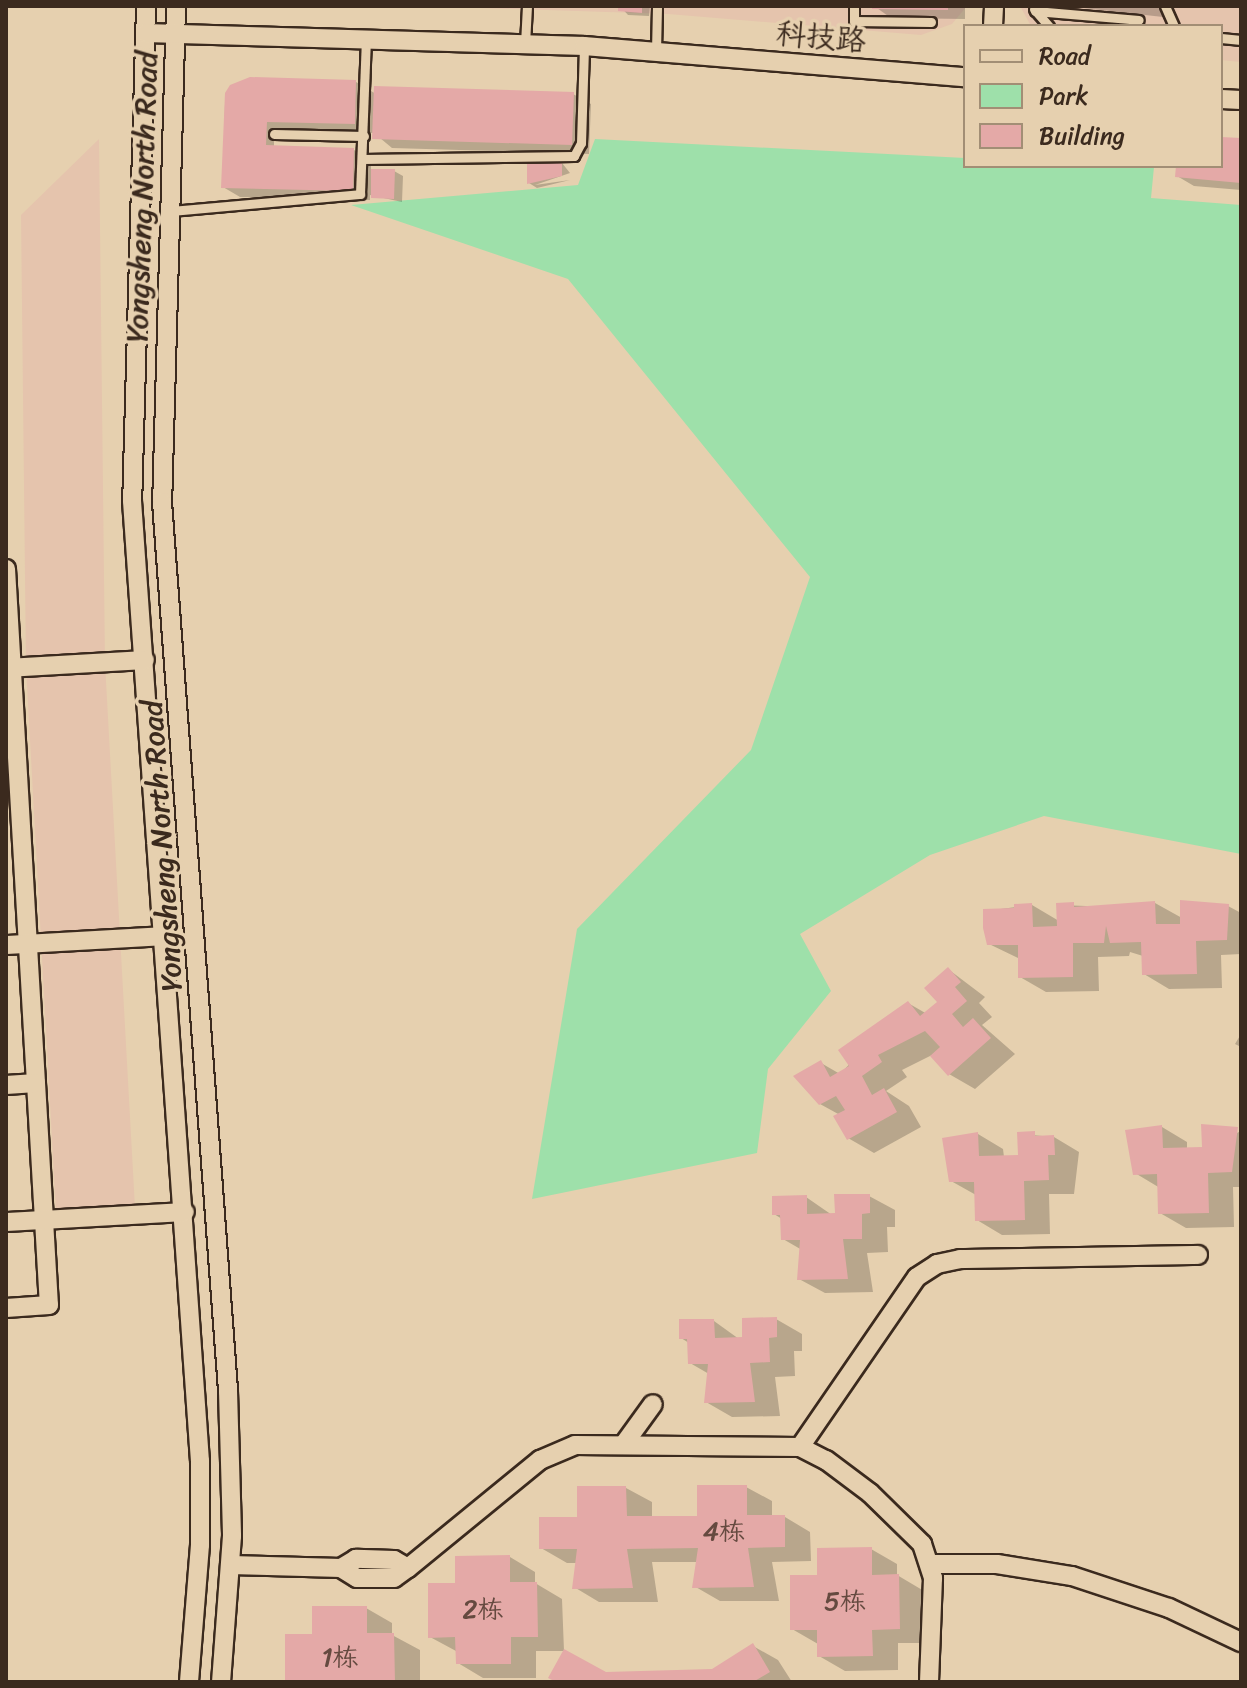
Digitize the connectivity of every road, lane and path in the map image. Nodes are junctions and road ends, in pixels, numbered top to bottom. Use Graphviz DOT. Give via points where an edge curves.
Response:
graph roads {
  1 [pos="146,6"];
  2 [pos="176,6"];
  3 [pos="527,6"];
  4 [pos="657,6"];
  5 [pos="854,6"];
  6 [pos="1033,8"];
  7 [pos="1139,20"];
  8 [pos="931,22"];
  9 [pos="1047,24"];
  10 [pos="146,33"];
  11 [pos="175,34"];
  12 [pos="366,40"];
  13 [pos="525,44"];
  14 [pos="584,46"];
  15 [pos="656,51"];
  16 [pos="963,77"];
  17 [pos="274,134"];
  18 [pos="364,136"];
  19 [pos="363,159"];
  20 [pos="170,211"];
  21 [pos="6,569"];
  22 [pos="145,660"];
  23 [pos="9,668"];
  24 [pos="13,802"];
  25 [pos="166,936"];
  26 [pos="28,944"];
  27 [pos="6,945"];
  28 [pos="36,1083"];
  29 [pos="6,1085"];
  30 [pos="185,1212"];
  31 [pos="44,1220"];
  32 [pos="6,1222"];
  33 [pos="1198,1255"];
  34 [pos="6,1308"];
  35 [pos="653,1404"];
  36 [pos="624,1444"];
  37 [pos="800,1447"];
  38 [pos="931,1564"];
  39 [pos="231,1565"];
  40 [pos="1241,1642"];
  41 [pos="189,1682"];
  42 [pos="221,1682"];
  43 [pos="929,1682"];
  1 -- 10 [label="street, Yongsheng North Road"];
  2 -- 11 [label="street, Yongsheng North Road"];
  3 -- 13 [label="lane"];
  4 -- 15 [label="lane"];
  5 -- 8 [label="lane" via="854,21"];
  6 -- 7 [label="lane"];
  6 -- 9 [label="lane"];
  10 -- 11 [label="street, 科技路"];
  10 -- 22 [label="street, Yongsheng North Road" via="132,501"];
  11 -- 12 [label="street, 科技路"];
  11 -- 20 [label="street, Yongsheng North Road"];
  12 -- 13 [label="street, 科技路"];
  12 -- 18 [label="lane"];
  13 -- 14 [label="street, 科技路"];
  14 -- 15 [label="street, 科技路"];
  14 -- 19 [label="lane" via="581,143 574,156"];
  15 -- 16 [label="street, 科技路"];
  17 -- 18 [label="lane"];
  18 -- 19 [label="lane"];
  19 -- 20 [label="lane" via="362,190 356,196"];
  20 -- 39 [label="street, Yongsheng North Road" via="162,502 227,1375"];
  21 -- 23 [label="street"];
  22 -- 23 [label="street"];
  22 -- 25 [label="street, Yongsheng North Road"];
  23 -- 24 [label="street"];
  24 -- 26 [label="street"];
  25 -- 26 [label="street"];
  25 -- 30 [label="street, Yongsheng North Road"];
  26 -- 27 [label="street"];
  26 -- 28 [label="street"];
  28 -- 29 [label="street"];
  28 -- 31 [label="street"];
  30 -- 31 [label="street"];
  30 -- 41 [label="street, Yongsheng North Road" via="200,1461 200,1545"];
  31 -- 32 [label="street"];
  31 -- 34 [label="street" via="49,1305"];
  33 -- 37 [label="street" via="960,1259 937,1264 917,1277"];
  35 -- 36 [label="street"];
  36 -- 37 [label="street"];
  36 -- 39 [label="street" via="575,1445 540,1460 408,1568 394,1560 356,1559 341,1568"];
  37 -- 38 [label="street" via="826,1460 907,1526"];
  38 -- 40 [label="street" via="997,1564 1072,1576 1169,1608"];
  38 -- 43 [label="street"];
  39 -- 42 [label="street, Yongsheng North Road"];
}
